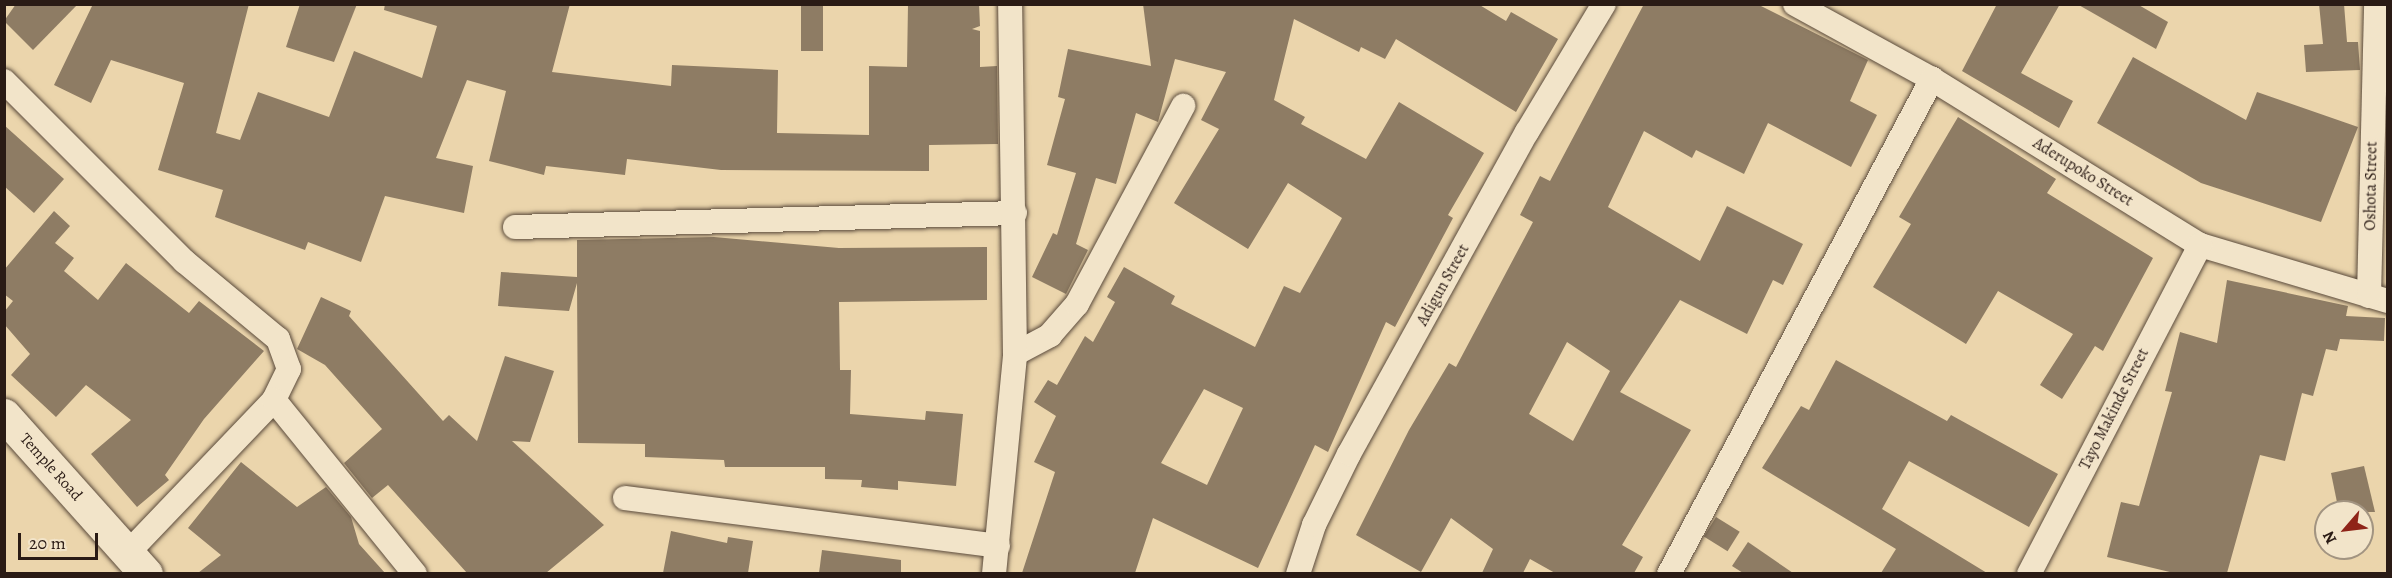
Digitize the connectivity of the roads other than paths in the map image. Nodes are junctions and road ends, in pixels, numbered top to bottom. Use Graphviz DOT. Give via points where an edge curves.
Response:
graph roads {
  1 [pos="1010,4"];
  2 [pos="1604,4"];
  3 [pos="1795,4"];
  4 [pos="2376,4"];
  5 [pos="1932,79"];
  6 [pos="4,81"];
  7 [pos="1183,106"];
  8 [pos="1015,213"];
  9 [pos="515,227"];
  10 [pos="2200,245"];
  11 [pos="2378,299"];
  12 [pos="1015,354"];
  13 [pos="274,400"];
  14 [pos="6,420"];
  15 [pos="625,498"];
  16 [pos="998,546"];
  17 [pos="137,563"];
  18 [pos="415,573"];
  19 [pos="994,573"];
  20 [pos="1298,573"];
  21 [pos="1669,573"];
  22 [pos="2029,573"];
  1 -- 8 [label="street"];
  2 -- 20 [label="street, Adigun Street" via="1527,132 1349,454 1314,525"];
  3 -- 5 [label="street, Aderupoko Street"];
  4 -- 11 [label="street, Oshota Street"];
  5 -- 10 [label="street, Aderupoko Street"];
  5 -- 21 [label="street"];
  6 -- 13 [label="street" via="184,261 278,339 289,369"];
  7 -- 12 [label="street" via="1077,304 1050,335"];
  8 -- 9 [label="street"];
  8 -- 12 [label="street"];
  10 -- 11 [label="street, Aderupoko Street"];
  10 -- 22 [label="street, Tayo Makinde Street"];
  12 -- 16 [label="street"];
  13 -- 17 [label="street"];
  13 -- 18 [label="street"];
  14 -- 17 [label="street, Temple Road"];
  15 -- 16 [label="street"];
  16 -- 19 [label="street"];
}
